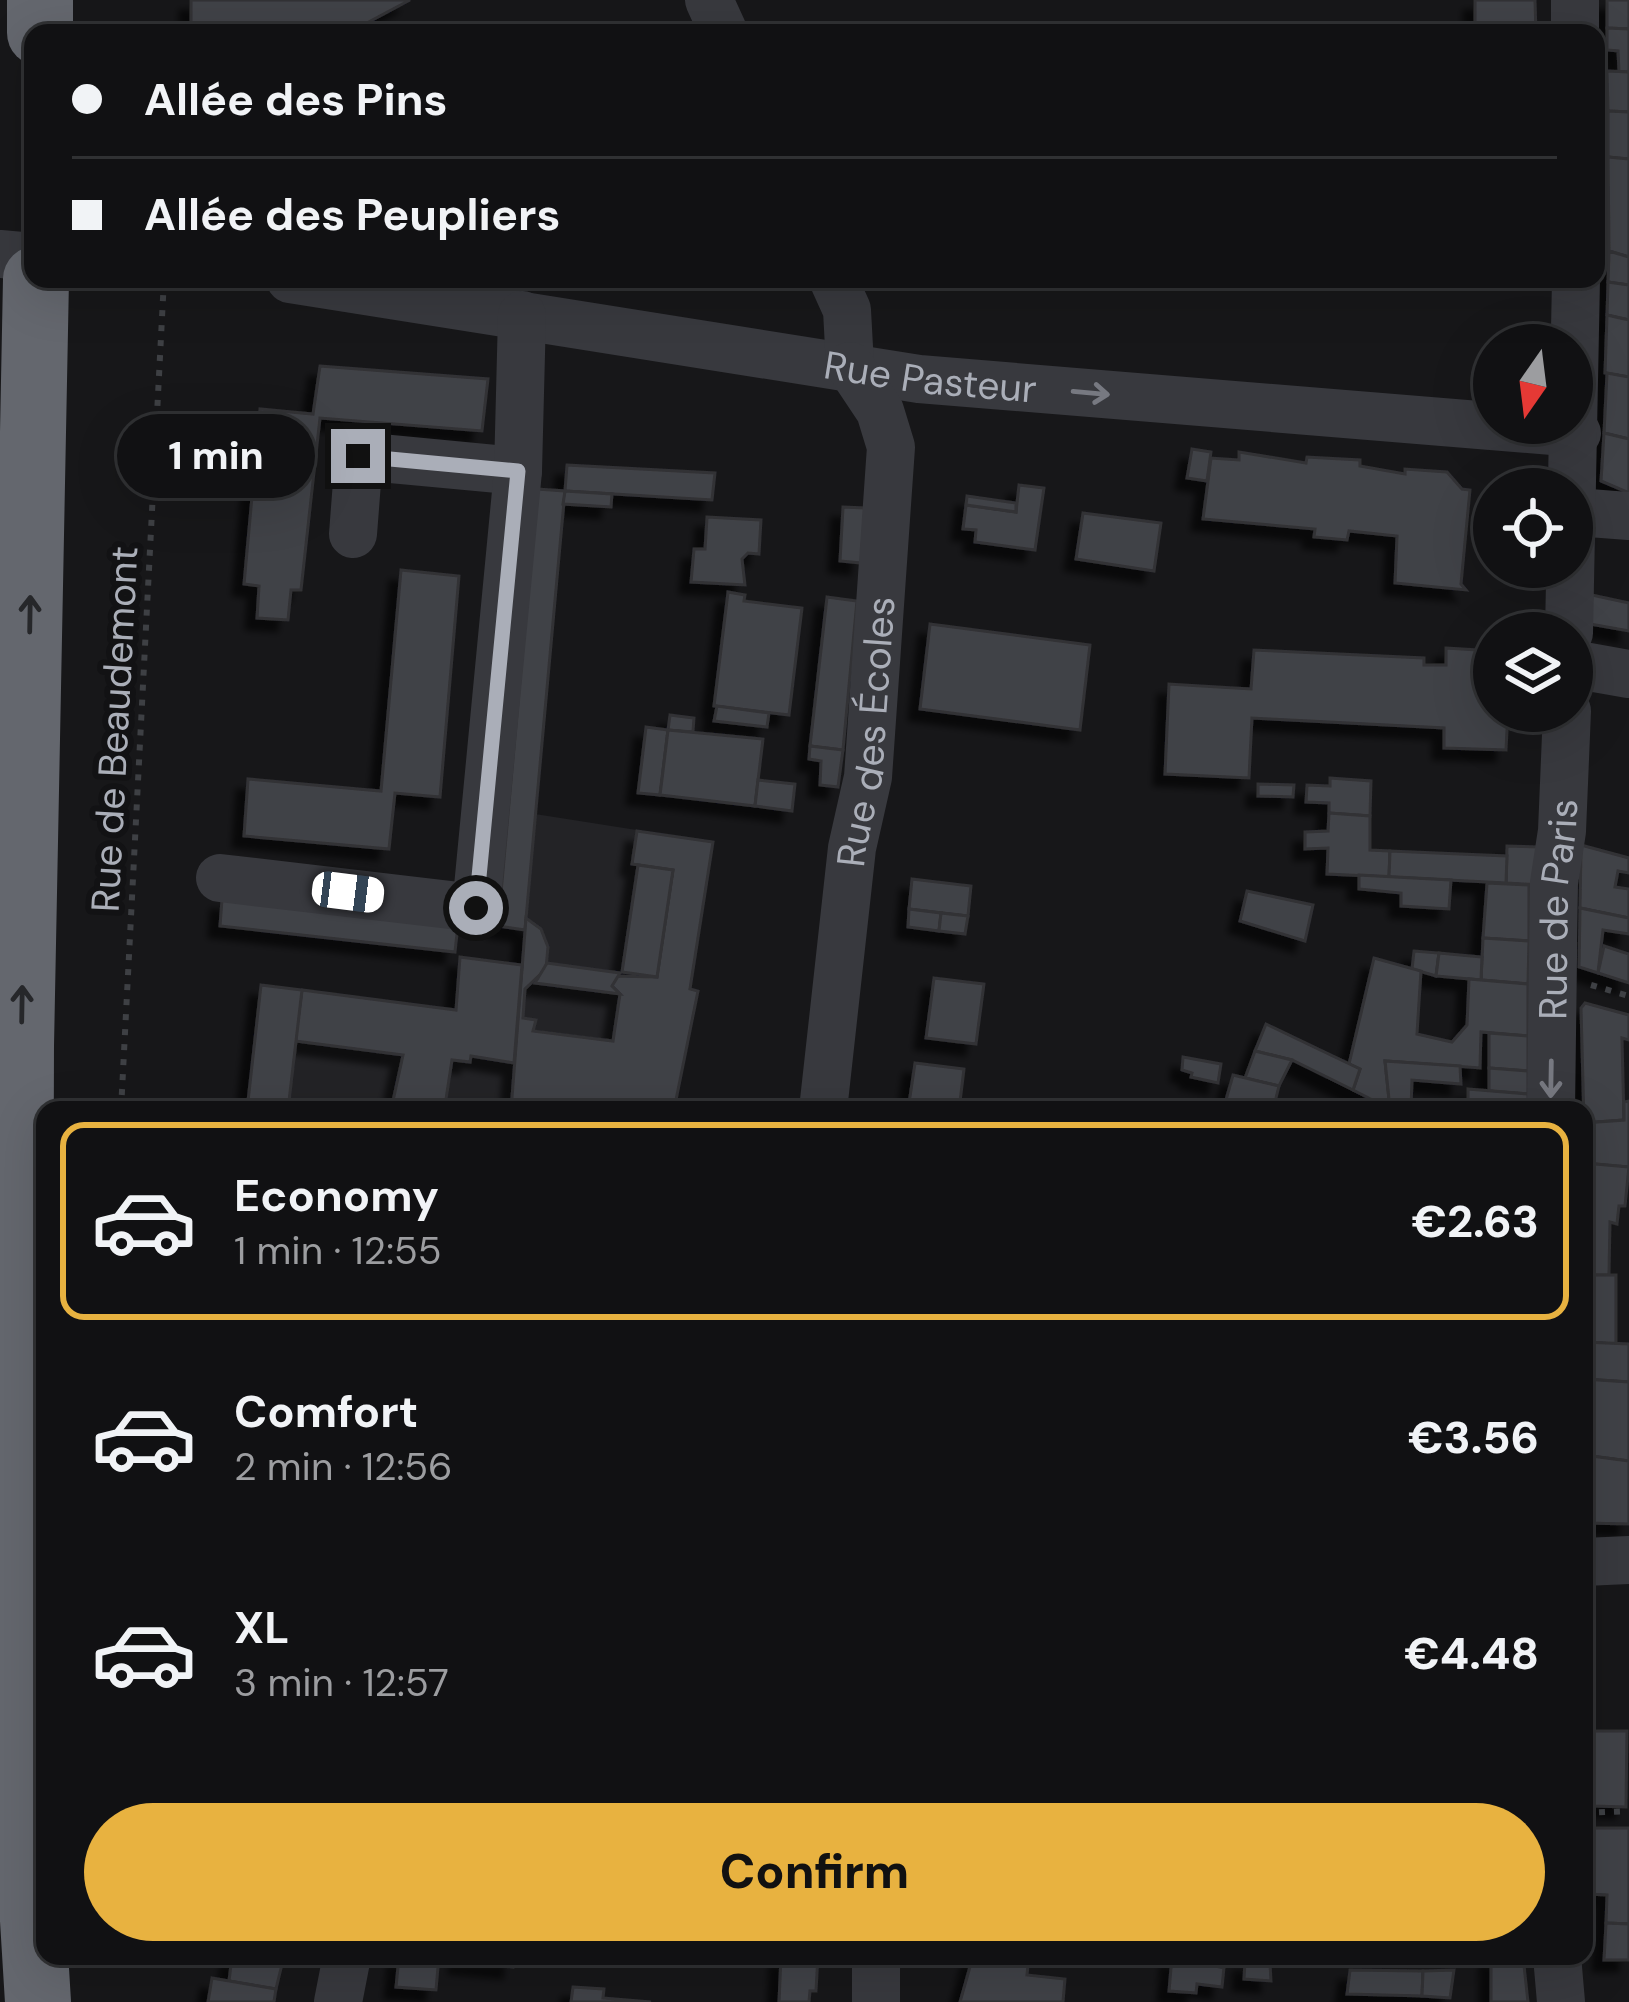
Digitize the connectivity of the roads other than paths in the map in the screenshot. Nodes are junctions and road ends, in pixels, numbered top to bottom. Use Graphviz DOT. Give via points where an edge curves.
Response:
graph roads {
  1 [pos="36,288"];
  2 [pos="348,288"];
  3 [pos="837,288"];
  4 [pos="1576,288"];
  5 [pos="522,315"];
  6 [pos="1576,324"];
  7 [pos="850,366"];
  8 [pos="1473,425"];
  9 [pos="518,471"];
  10 [pos="1593,513"];
  11 [pos="1629,516"];
  12 [pos="352,534"];
  13 [pos="1593,668"];
  14 [pos="1629,674"];
  15 [pos="1566,732"];
  16 [pos="220,878"];
  17 [pos="824,1101"];
  18 [pos="1551,1101"];
  19 [pos="1629,1560"];
  20 [pos="1593,1562"];
  21 [pos="345,1965"];
  22 [pos="876,1965"];
  23 [pos="1558,1965"];
  24 [pos="38,2002"];
  25 [pos="338,2002"];
  26 [pos="876,2002"];
  27 [pos="1561,2002"];
  24 -- 1 [label="highway, one-way" via="19,1691"];
  2 -- 5 [label="street, Rue Pasteur"];
  3 -- 7 [label="street" via="847,310"];
  4 -- 6 [label="street"];
  5 -- 7 [label="street, Rue Pasteur"];
  5 -- 9 [label="street"];
  7 -- 8 [label="street, Rue Pasteur, one-way" via="919,379"];
  7 -- 17 [label="street, Rue des Écoles" via="880,411 891,447 868,777 852,848"];
  9 -- 12 [label="street" via="358,456"];
  9 -- 16 [label="street" via="476,908"];
  10 -- 11 [label="street"];
  13 -- 14 [label="street"];
  15 -- 18 [label="street, Rue de Paris, one-way"];
  19 -- 20 [label="street"];
  21 -- 25 [label="street"];
  22 -- 26 [label="street"];
  23 -- 27 [label="street"];
}
